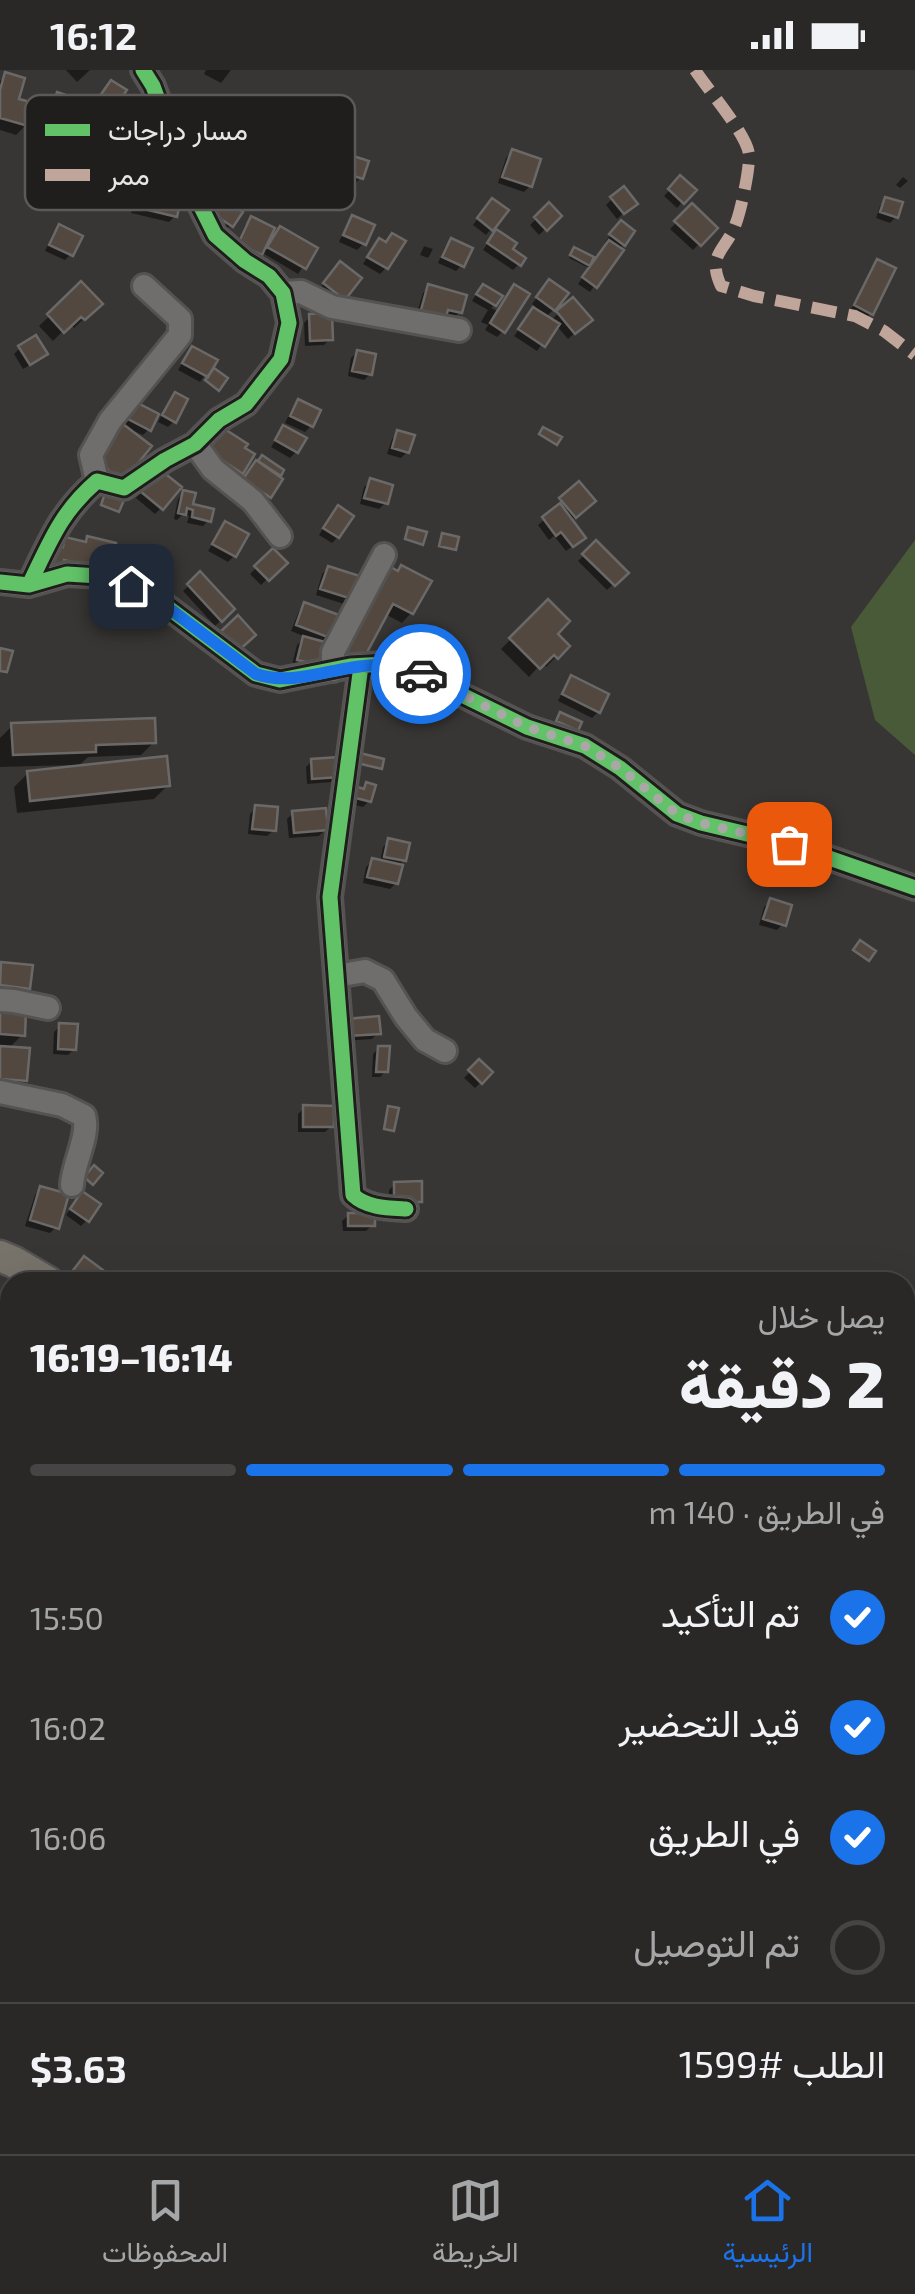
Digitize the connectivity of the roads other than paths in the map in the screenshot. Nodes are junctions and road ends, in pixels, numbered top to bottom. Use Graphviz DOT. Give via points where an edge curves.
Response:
graph roads {
  1 [pos="144,70"];
  2 [pos="157,95"];
  3 [pos="202,210"];
  4 [pos="144,286"];
  5 [pos="283,293"];
  6 [pos="459,330"];
  7 [pos="195,444"];
  8 [pos="97,481"];
  9 [pos="280,536"];
  10 [pos="384,555"];
  11 [pos="0,582"];
  12 [pos="30,585"];
  13 [pos="361,666"];
  14 [pos="332,670"];
  15 [pos="915,888"];
  16 [pos="336,976"];
  17 [pos="0,1000"];
  18 [pos="48,1008"];
  19 [pos="445,1051"];
  20 [pos="0,1092"];
  21 [pos="72,1185"];
  22 [pos="406,1209"];
  23 [pos="0,1256"];
  24 [pos="31,1272"];
  1 -- 2 [label="street"];
  3 -- 5 [label="street" via="214,236"];
  4 -- 8 [label="street" via="180,319 180,335 91,454"];
  5 -- 6 [label="street"];
  5 -- 7 [label="street" via="289,324 281,359 246,404"];
  7 -- 8 [label="street" via="124,488"];
  7 -- 9 [label="street"];
  8 -- 12 [label="street" via="62,518"];
  10 -- 14 [label="street" via="333,652"];
  11 -- 12 [label="street"];
  12 -- 14 [label="street" via="67,574 99,576 166,606 256,674 280,680"];
  13 -- 14 [label="street"];
  13 -- 15 [label="street" via="407,668 527,727 585,746 677,814"];
  13 -- 16 [label="street" via="330,897"];
  16 -- 19 [label="street" via="365,971 383,980 426,1040"];
  16 -- 22 [label="street" via="353,1195"];
  17 -- 18 [label="street"];
  20 -- 21 [label="street" via="84,1116"];
  23 -- 24 [label="main road"];
}
